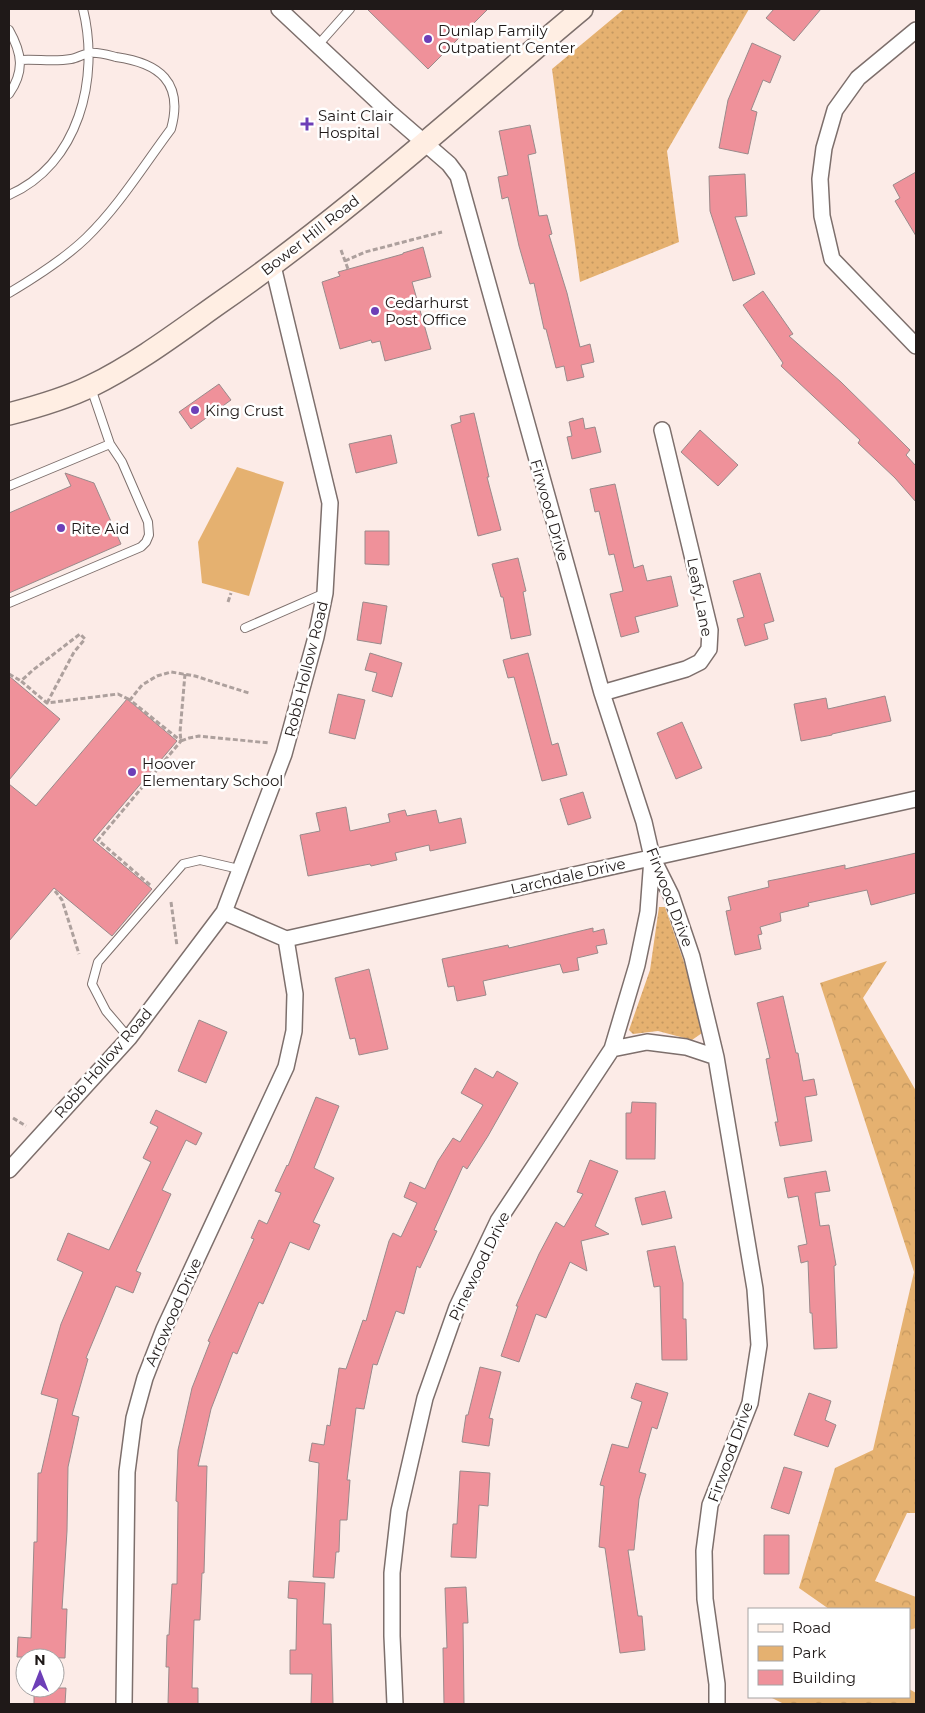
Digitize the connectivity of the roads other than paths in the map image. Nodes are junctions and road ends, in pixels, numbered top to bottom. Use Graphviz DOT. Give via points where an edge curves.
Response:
graph roads {
  1 [pos="83,9"];
  2 [pos="279,9"];
  3 [pos="350,9"];
  4 [pos="582,9"];
  5 [pos="9,30"];
  6 [pos="916,30"];
  7 [pos="318,45"];
  8 [pos="90,53"];
  9 [pos="21,60"];
  10 [pos="9,94"];
  11 [pos="426,143"];
  12 [pos="9,195"];
  13 [pos="273,266"];
  14 [pos="9,293"];
  15 [pos="916,346"];
  16 [pos="90,386"];
  17 [pos="9,414"];
  18 [pos="662,430"];
  19 [pos="110,444"];
  20 [pos="9,486"];
  21 [pos="325,593"];
  22 [pos="9,604"];
  23 [pos="245,628"];
  24 [pos="602,694"];
  25 [pos="916,799"];
  26 [pos="652,857"];
  27 [pos="239,869"];
  28 [pos="224,912"];
  29 [pos="286,939"];
  30 [pos="129,1038"];
  31 [pos="612,1049"];
  32 [pos="716,1057"];
  33 [pos="9,1170"];
  34 [pos="124,1704"];
  35 [pos="395,1704"];
  36 [pos="717,1704"];
  1 -- 8 [label="lane"];
  2 -- 7 [label="street, Firwood Drive"];
  3 -- 7 [label="lane"];
  4 -- 11 [label="main road, Bower Hill Road" via="486,88"];
  5 -- 9 [label="lane"];
  6 -- 15 [label="street" via="858,78 835,110 824,148 820,179 822,216 832,259"];
  7 -- 11 [label="street, Firwood Drive"];
  8 -- 9 [label="lane" via="71,59"];
  8 -- 12 [label="lane" via="86,94 76,125 61,153 42,174"];
  8 -- 14 [label="lane" via="134,59 160,73 170,85 174,99 175,114 171,128 115,205 86,238 48,269"];
  9 -- 10 [label="lane"];
  11 -- 13 [label="main road, Bower Hill Road"];
  11 -- 24 [label="street, Firwood Drive" via="458,176"];
  13 -- 16 [label="main road, Bower Hill Road" via="132,364"];
  13 -- 21 [label="street, Robb Hollow Road" via="330,502"];
  16 -- 17 [label="main road, Bower Hill Road" via="43,405"];
  16 -- 19 [label="lane"];
  18 -- 24 [label="street, Leafy Lane" via="710,630 709,650 700,662 686,669"];
  19 -- 20 [label="lane"];
  19 -- 22 [label="lane" via="122,462 150,528 146,542"];
  21 -- 23 [label="lane"];
  21 -- 27 [label="street, Robb Hollow Road" via="284,754"];
  24 -- 26 [label="street, Firwood Drive" via="644,822"];
  25 -- 26 [label="street, Larchdale Drive"];
  26 -- 29 [label="street, Larchdale Drive"];
  26 -- 31 [label="street, Pinewood Drive" via="648,912 637,966"];
  26 -- 32 [label="street, Firwood Drive" via="671,895 692,957"];
  27 -- 28 [label="street, Robb Hollow Road"];
  27 -- 30 [label="lane" via="200,860 183,864 98,962 92,984 106,1011"];
  28 -- 29 [label="street"];
  28 -- 30 [label="street, Robb Hollow Road"];
  29 -- 34 [label="street, Arrowood Drive" via="295,994 294,1031 286,1067 164,1329 134,1418 127,1472"];
  30 -- 33 [label="street, Robb Hollow Road"];
  31 -- 32 [label="street" via="647,1042 686,1047"];
  31 -- 35 [label="street, Pinewood Drive" via="498,1222 457,1307 425,1398 399,1511 392,1574"];
  32 -- 36 [label="street, Firwood Drive" via="755,1289 759,1345 750,1403 710,1505 704,1551 705,1599"];
}
